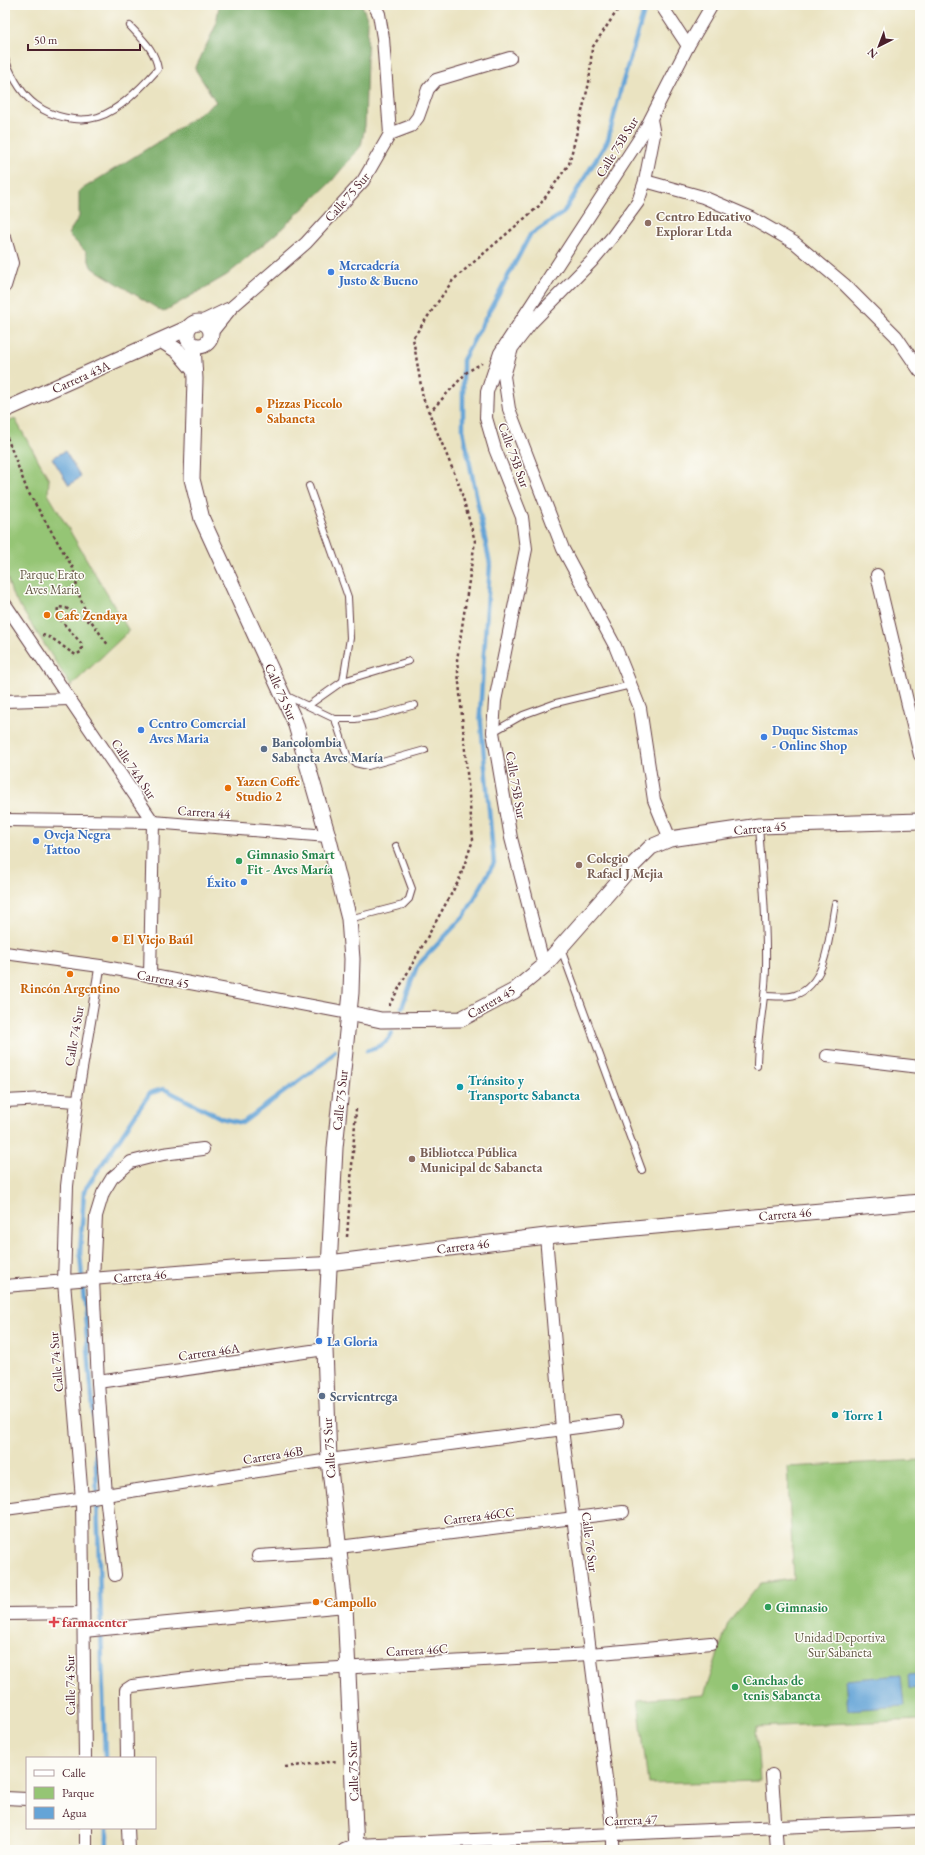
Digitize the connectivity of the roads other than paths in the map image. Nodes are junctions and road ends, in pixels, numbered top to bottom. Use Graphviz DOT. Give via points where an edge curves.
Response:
graph roads {
  1 [pos="374,5"];
  2 [pos="661,5"];
  3 [pos="712,5"];
  4 [pos="130,26"];
  5 [pos="688,46"];
  6 [pos="510,58"];
  7 [pos="5,59"];
  8 [pos="651,119"];
  9 [pos="390,134"];
  10 [pos="645,181"];
  11 [pos="5,238"];
  12 [pos="5,286"];
  13 [pos="198,335"];
  14 [pos="161,342"];
  15 [pos="920,371"];
  16 [pos="195,374"];
  17 [pos="5,410"];
  18 [pos="309,486"];
  19 [pos="877,575"];
  20 [pos="5,604"];
  21 [pos="409,662"];
  22 [pos="343,681"];
  23 [pos="631,685"];
  24 [pos="282,693"];
  25 [pos="69,699"];
  26 [pos="5,700"];
  27 [pos="309,705"];
  28 [pos="414,705"];
  29 [pos="335,718"];
  30 [pos="493,732"];
  31 [pos="425,750"];
  32 [pos="920,755"];
  33 [pos="5,820"];
  34 [pos="920,821"];
  35 [pos="153,822"];
  36 [pos="759,826"];
  37 [pos="328,836"];
  38 [pos="670,838"];
  39 [pos="396,846"];
  40 [pos="835,904"];
  41 [pos="349,919"];
  42 [pos="560,948"];
  43 [pos="5,953"];
  44 [pos="100,966"];
  45 [pos="544,966"];
  46 [pos="150,976"];
  47 [pos="764,996"];
  48 [pos="349,1013"];
  49 [pos="827,1056"];
  50 [pos="757,1066"];
  51 [pos="920,1068"];
  52 [pos="5,1101"];
  53 [pos="77,1101"];
  54 [pos="203,1149"];
  55 [pos="642,1170"];
  56 [pos="920,1202"];
  57 [pos="546,1236"];
  58 [pos="329,1263"];
  59 [pos="91,1280"];
  60 [pos="68,1282"];
  61 [pos="5,1286"];
  62 [pos="325,1349"];
  63 [pos="98,1382"];
  64 [pos="617,1422"];
  65 [pos="562,1429"];
  66 [pos="329,1460"];
  67 [pos="104,1495"];
  68 [pos="84,1499"];
  69 [pos="5,1509"];
  70 [pos="623,1512"];
  71 [pos="573,1519"];
  72 [pos="339,1549"];
  73 [pos="258,1556"];
  74 [pos="115,1575"];
  75 [pos="345,1606"];
  76 [pos="83,1613"];
  77 [pos="5,1614"];
  78 [pos="89,1631"];
  79 [pos="711,1643"];
  80 [pos="590,1654"];
  81 [pos="348,1668"];
  82 [pos="85,1757"];
  83 [pos="127,1757"];
  84 [pos="772,1775"];
  85 [pos="5,1798"];
  86 [pos="26,1799"];
  87 [pos="920,1822"];
  88 [pos="775,1828"];
  89 [pos="86,1829"];
  90 [pos="128,1829"];
  91 [pos="613,1834"];
  92 [pos="352,1848"];
  93 [pos="86,1850"];
  94 [pos="129,1850"];
  95 [pos="613,1850"];
  96 [pos="777,1850"];
  1 -- 9 [label="street" via="379,14 383,38"];
  2 -- 5 [label="street"];
  3 -- 5 [label="street, Calle 75B Sur"];
  4 -- 7 [label="lane" via="148,44 156,58 158,69 128,98 98,117 83,120 67,118 50,113 35,104 19,85"];
  5 -- 8 [label="street, Calle 75B Sur"];
  6 -- 9 [label="street" via="436,80 428,88 418,117 411,126"];
  8 -- 10 [label="street" via="654,135"];
  8 -- 30 [label="street, Calle 75B Sur" via="500,353 488,392 486,418 495,449 522,517 526,549 495,701"];
  9 -- 13 [label="street, Calle 75 Sur" via="363,181 306,243"];
  10 -- 15 [label="street" via="703,197 752,218 795,244 844,284 896,336"];
  10 -- 23 [label="street" via="638,202 614,236 532,322 512,348 504,376 509,410 563,549 615,646"];
  11 -- 12 [label="street" via="12,263"];
  13 -- 14 [label="street, Carrera 43A"];
  13 -- 16 [label="street, Calle 75 Sur"];
  14 -- 16 [label="street" via="178,351"];
  14 -- 17 [label="street, Carrera 43A"];
  16 -- 24 [label="street, Calle 75 Sur" via="192,479 202,519"];
  18 -- 22 [label="lane" via="348,597 350,638"];
  19 -- 32 [label="street"];
  20 -- 25 [label="street, Calle 74A Sur"];
  21 -- 22 [label="lane"];
  22 -- 27 [label="lane"];
  23 -- 30 [label="lane" via="556,703 523,715"];
  23 -- 38 [label="street" via="640,708 654,800"];
  24 -- 27 [label="lane"];
  24 -- 37 [label="street, Calle 75 Sur" via="295,722"];
  25 -- 26 [label="street"];
  25 -- 35 [label="street, Calle 74A Sur"];
  27 -- 29 [label="lane"];
  28 -- 29 [label="lane" via="376,716"];
  29 -- 31 [label="lane" via="347,754 355,763 368,766"];
  30 -- 45 [label="street, Calle 75B Sur" via="511,838"];
  33 -- 35 [label="street, Carrera 44"];
  34 -- 36 [label="street, Carrera 45"];
  35 -- 37 [label="street, Carrera 44"];
  35 -- 46 [label="street"];
  36 -- 38 [label="street, Carrera 45"];
  36 -- 47 [label="lane" via="766,966"];
  37 -- 41 [label="street, Calle 75 Sur"];
  38 -- 42 [label="street, Carrera 45" via="650,847"];
  39 -- 41 [label="lane" via="412,889 409,899 403,905"];
  40 -- 47 [label="lane" via="826,952 818,975 807,989 794,996"];
  41 -- 48 [label="street, Calle 75 Sur" via="352,959"];
  42 -- 45 [label="street, Carrera 45"];
  42 -- 55 [label="lane"];
  43 -- 44 [label="street, Carrera 45"];
  44 -- 46 [label="street, Carrera 45"];
  44 -- 53 [label="street, Calle 74 Sur"];
  45 -- 48 [label="street, Carrera 45" via="514,991 461,1019 381,1020"];
  46 -- 48 [label="street, Carrera 45"];
  47 -- 50 [label="lane" via="757,1044"];
  48 -- 58 [label="street, Calle 75 Sur" via="335,1148"];
  49 -- 51 [label="street"];
  52 -- 53 [label="street"];
  53 -- 60 [label="street, Calle 74 Sur" via="67,1186"];
  54 -- 59 [label="street" via="163,1154 131,1162 112,1178 103,1193 96,1216"];
  56 -- 57 [label="street, Carrera 46"];
  57 -- 58 [label="street, Carrera 46"];
  57 -- 65 [label="street, Calle 76 Sur"];
  58 -- 59 [label="street, Carrera 46" via="239,1267"];
  58 -- 62 [label="street, Calle 75 Sur"];
  59 -- 60 [label="street, Carrera 46"];
  59 -- 63 [label="street"];
  60 -- 61 [label="street, Carrera 46"];
  60 -- 68 [label="street, Calle 74 Sur"];
  62 -- 63 [label="street, Carrera 46A"];
  62 -- 66 [label="street, Calle 75 Sur"];
  63 -- 67 [label="street"];
  64 -- 65 [label="street, Carrera 46B"];
  65 -- 66 [label="street, Carrera 46B"];
  65 -- 71 [label="street, Calle 76 Sur"];
  66 -- 67 [label="street, Carrera 46B"];
  66 -- 72 [label="street, Calle 75 Sur"];
  67 -- 68 [label="street, Carrera 46B"];
  67 -- 74 [label="street"];
  68 -- 69 [label="street, Carrera 46B"];
  68 -- 76 [label="street, Calle 74 Sur"];
  70 -- 71 [label="street, Carrera 46CC"];
  71 -- 72 [label="street, Carrera 46CC"];
  71 -- 80 [label="street, Calle 76 Sur"];
  72 -- 73 [label="street, Carrera 46CC"];
  72 -- 75 [label="street, Calle 75 Sur"];
  75 -- 78 [label="street"];
  75 -- 81 [label="street, Calle 75 Sur"];
  76 -- 77 [label="street"];
  76 -- 78 [label="street, Calle 74 Sur"];
  78 -- 82 [label="street, Calle 74 Sur"];
  79 -- 80 [label="street, Carrera 46C"];
  80 -- 81 [label="street, Carrera 46C"];
  80 -- 91 [label="street, Calle 76 Sur"];
  81 -- 83 [label="street, Carrera 46C" via="231,1674 132,1686 126,1690"];
  81 -- 92 [label="street, Calle 75 Sur" via="353,1760"];
  84 -- 88 [label="street"];
  85 -- 86 [label="street"];
  87 -- 88 [label="street, Carrera 47"];
  88 -- 91 [label="street, Carrera 47"];
  88 -- 96 [label="street"];
  89 -- 93 [label="street"];
  90 -- 94 [label="street"];
  91 -- 92 [label="street, Carrera 47"];
  91 -- 95 [label="street, Calle 76 Sur"];
}
